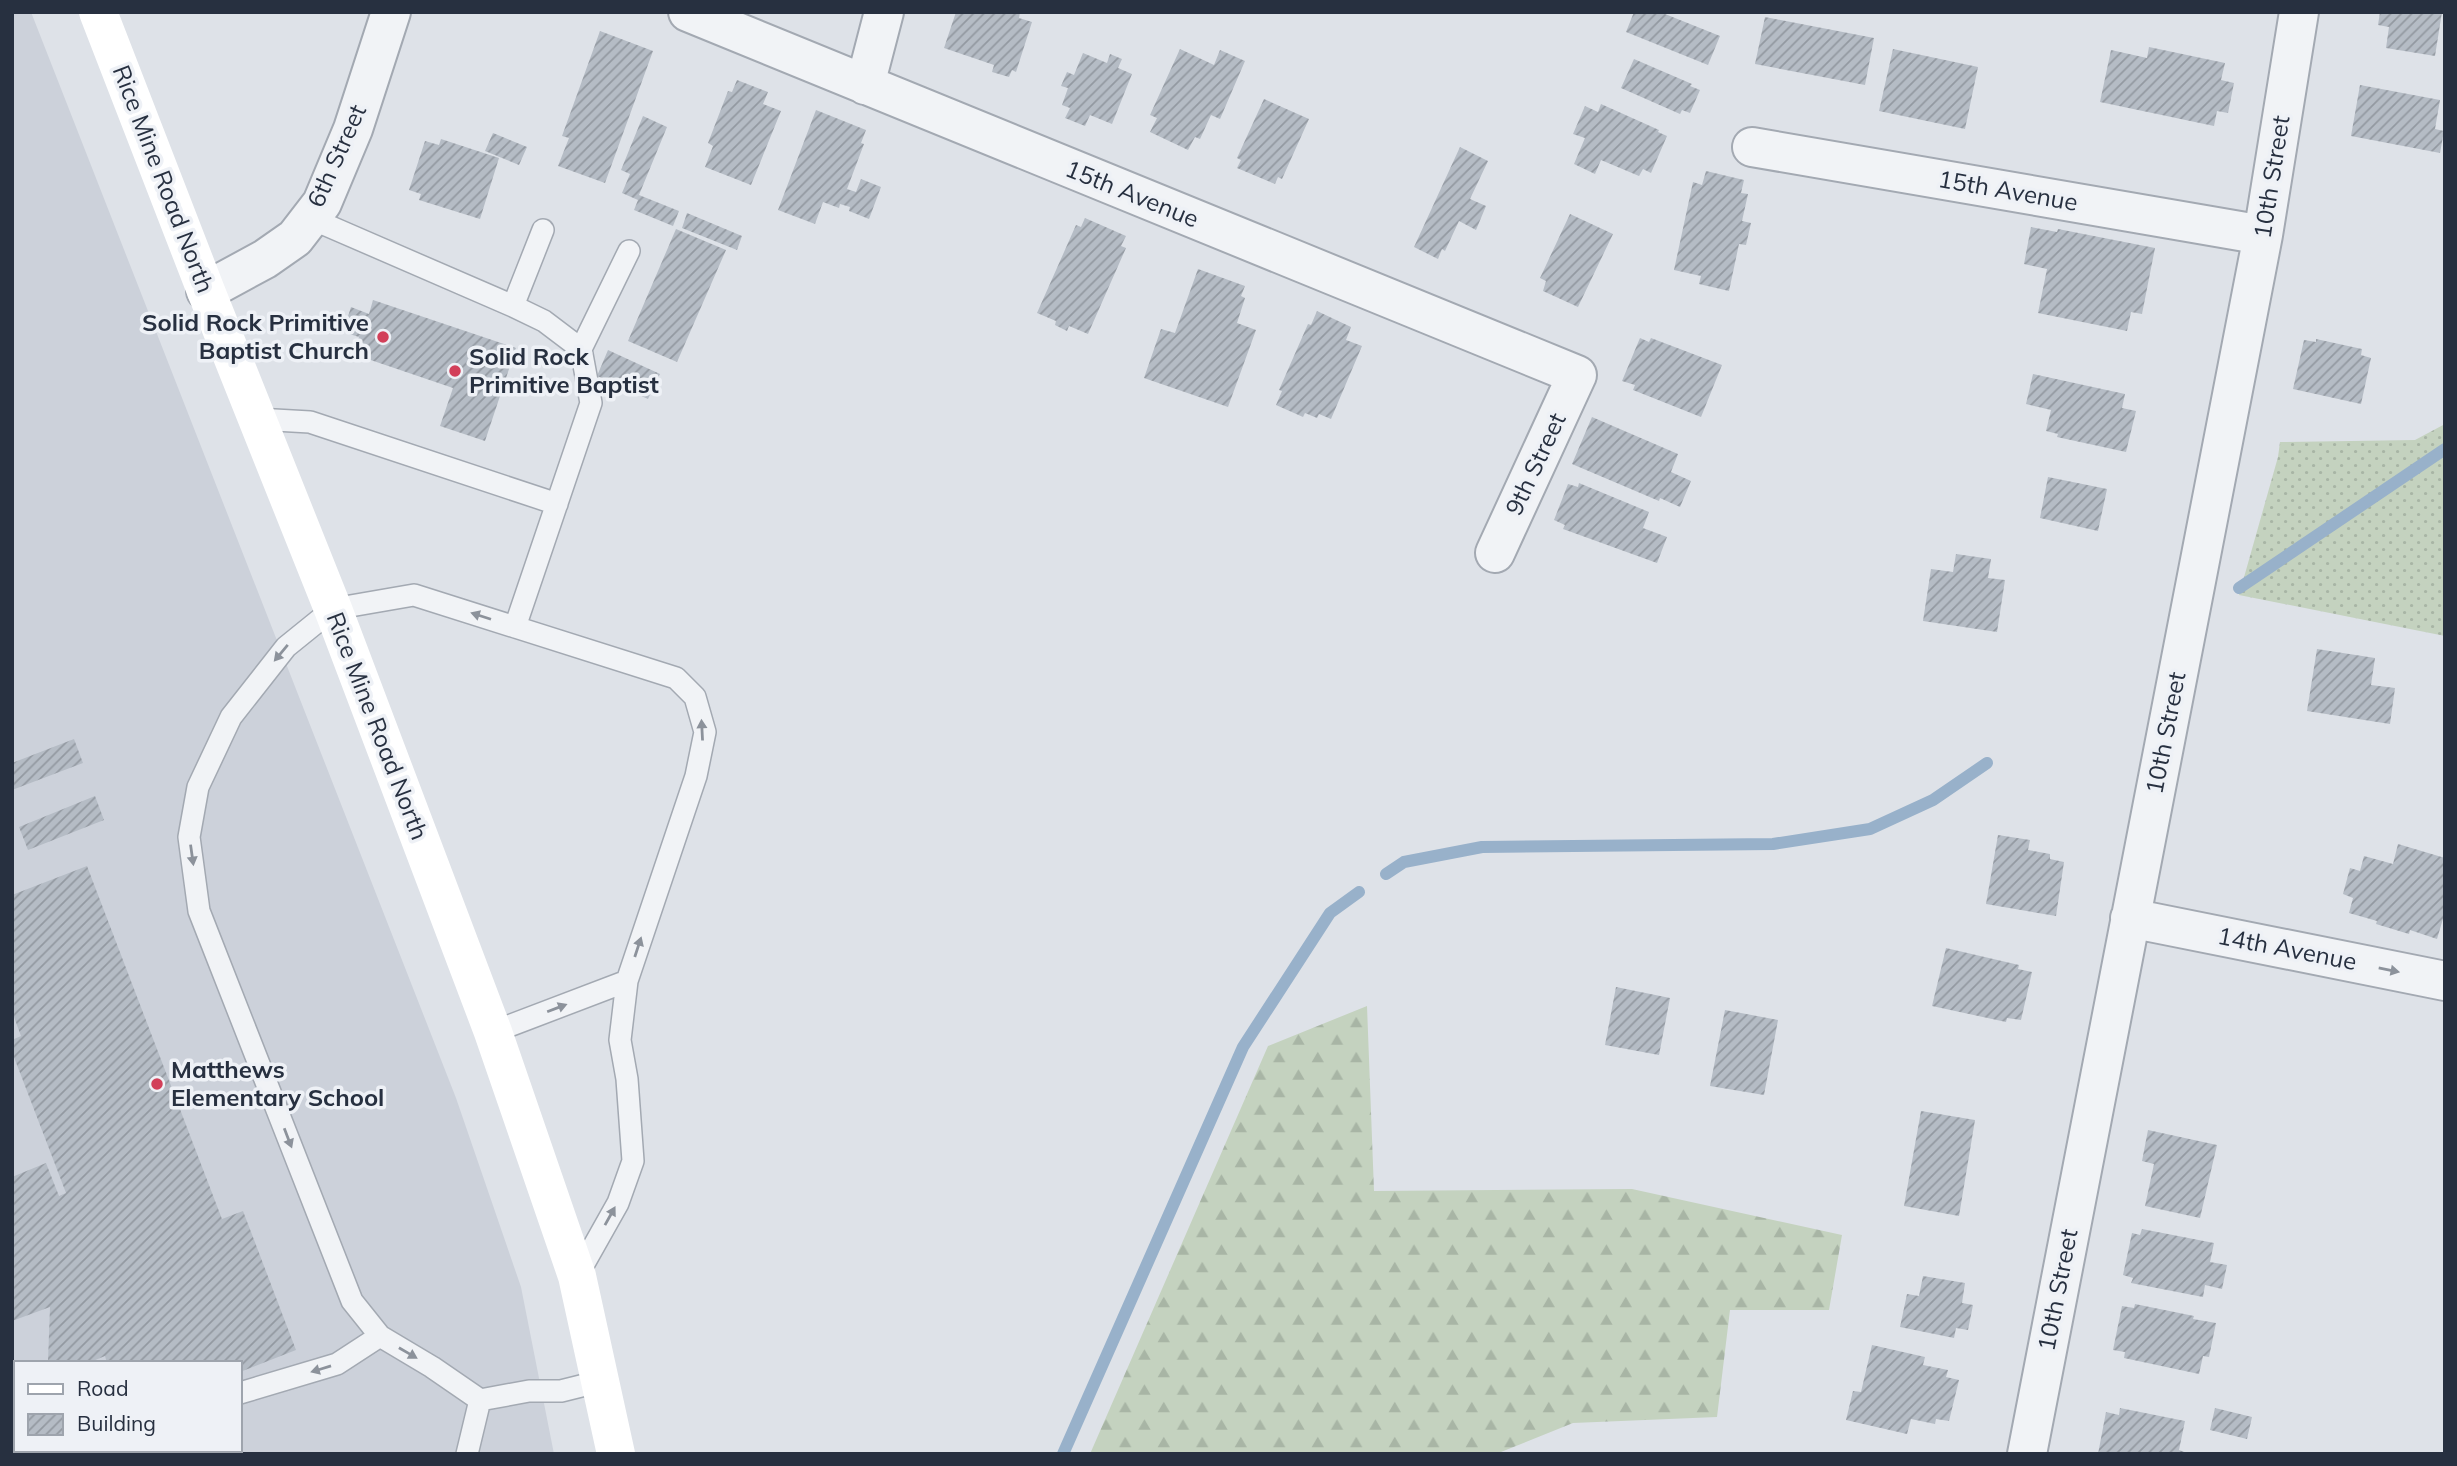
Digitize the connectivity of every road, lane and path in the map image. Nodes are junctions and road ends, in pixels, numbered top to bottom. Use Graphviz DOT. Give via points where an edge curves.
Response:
graph roads {
  1 [pos="98,12"];
  2 [pos="391,12"];
  3 [pos="688,12"];
  4 [pos="884,12"];
  5 [pos="2299,12"];
  6 [pos="865,85"];
  7 [pos="1752,148"];
  8 [pos="310,218"];
  9 [pos="543,230"];
  10 [pos="2263,235"];
  11 [pos="629,251"];
  12 [pos="206,291"];
  13 [pos="513,306"];
  14 [pos="581,349"];
  15 [pos="1577,375"];
  16 [pos="257,419"];
  17 [pos="557,504"];
  18 [pos="1495,553"];
  19 [pos="333,609"];
  20 [pos="515,627"];
  21 [pos="2130,918"];
  22 [pos="627,981"];
  23 [pos="2445,981"];
  24 [pos="493,1032"];
  25 [pos="577,1276"];
  26 [pos="380,1336"];
  27 [pos="601,1381"];
  28 [pos="242,1392"];
  29 [pos="480,1400"];
  30 [pos="467,1454"];
  31 [pos="616,1454"];
  32 [pos="2027,1454"];
  1 -- 12 [label="main road, Rice Mine Road North"];
  2 -- 8 [label="street, 6th Street" via="352,129 322,202"];
  3 -- 6 [label="street, 15th Avenue"];
  4 -- 6 [label="street"];
  5 -- 10 [label="street, 10th Street"];
  6 -- 15 [label="street, 15th Avenue"];
  7 -- 10 [label="street, 15th Avenue"];
  8 -- 12 [label="street, 6th Street" via="295,238"];
  8 -- 13 [label="lane"];
  9 -- 13 [label="lane"];
  10 -- 21 [label="street, 10th Street"];
  11 -- 14 [label="lane"];
  12 -- 16 [label="main road, Rice Mine Road North"];
  13 -- 14 [label="lane" via="544,321"];
  14 -- 17 [label="lane" via="592,403"];
  15 -- 18 [label="street, 9th Street"];
  16 -- 17 [label="lane" via="310,422"];
  16 -- 19 [label="main road, Rice Mine Road North"];
  17 -- 20 [label="lane"];
  20 -- 19 [label="lane, one-way" via="414,595"];
  19 -- 24 [label="main road, Rice Mine Road North"];
  19 -- 26 [label="lane, one-way" via="286,647 231,717 198,787 189,836 199,911 352,1301"];
  22 -- 20 [label="lane, one-way" via="696,776 705,732 695,697 676,678"];
  21 -- 23 [label="street, 14th Avenue, one-way"];
  21 -- 32 [label="street, 10th Street"];
  24 -- 22 [label="lane, one-way"];
  25 -- 22 [label="lane, one-way" via="618,1203 633,1161 620,1040"];
  24 -- 25 [label="main road, Rice Mine Road North"];
  25 -- 27 [label="main road, Rice Mine Road North"];
  26 -- 28 [label="lane, one-way" via="337,1364"];
  26 -- 29 [label="lane, one-way"];
  27 -- 29 [label="lane" via="561,1391 528,1391"];
  27 -- 31 [label="main road, Rice Mine Road North"];
  29 -- 30 [label="lane"];
}
